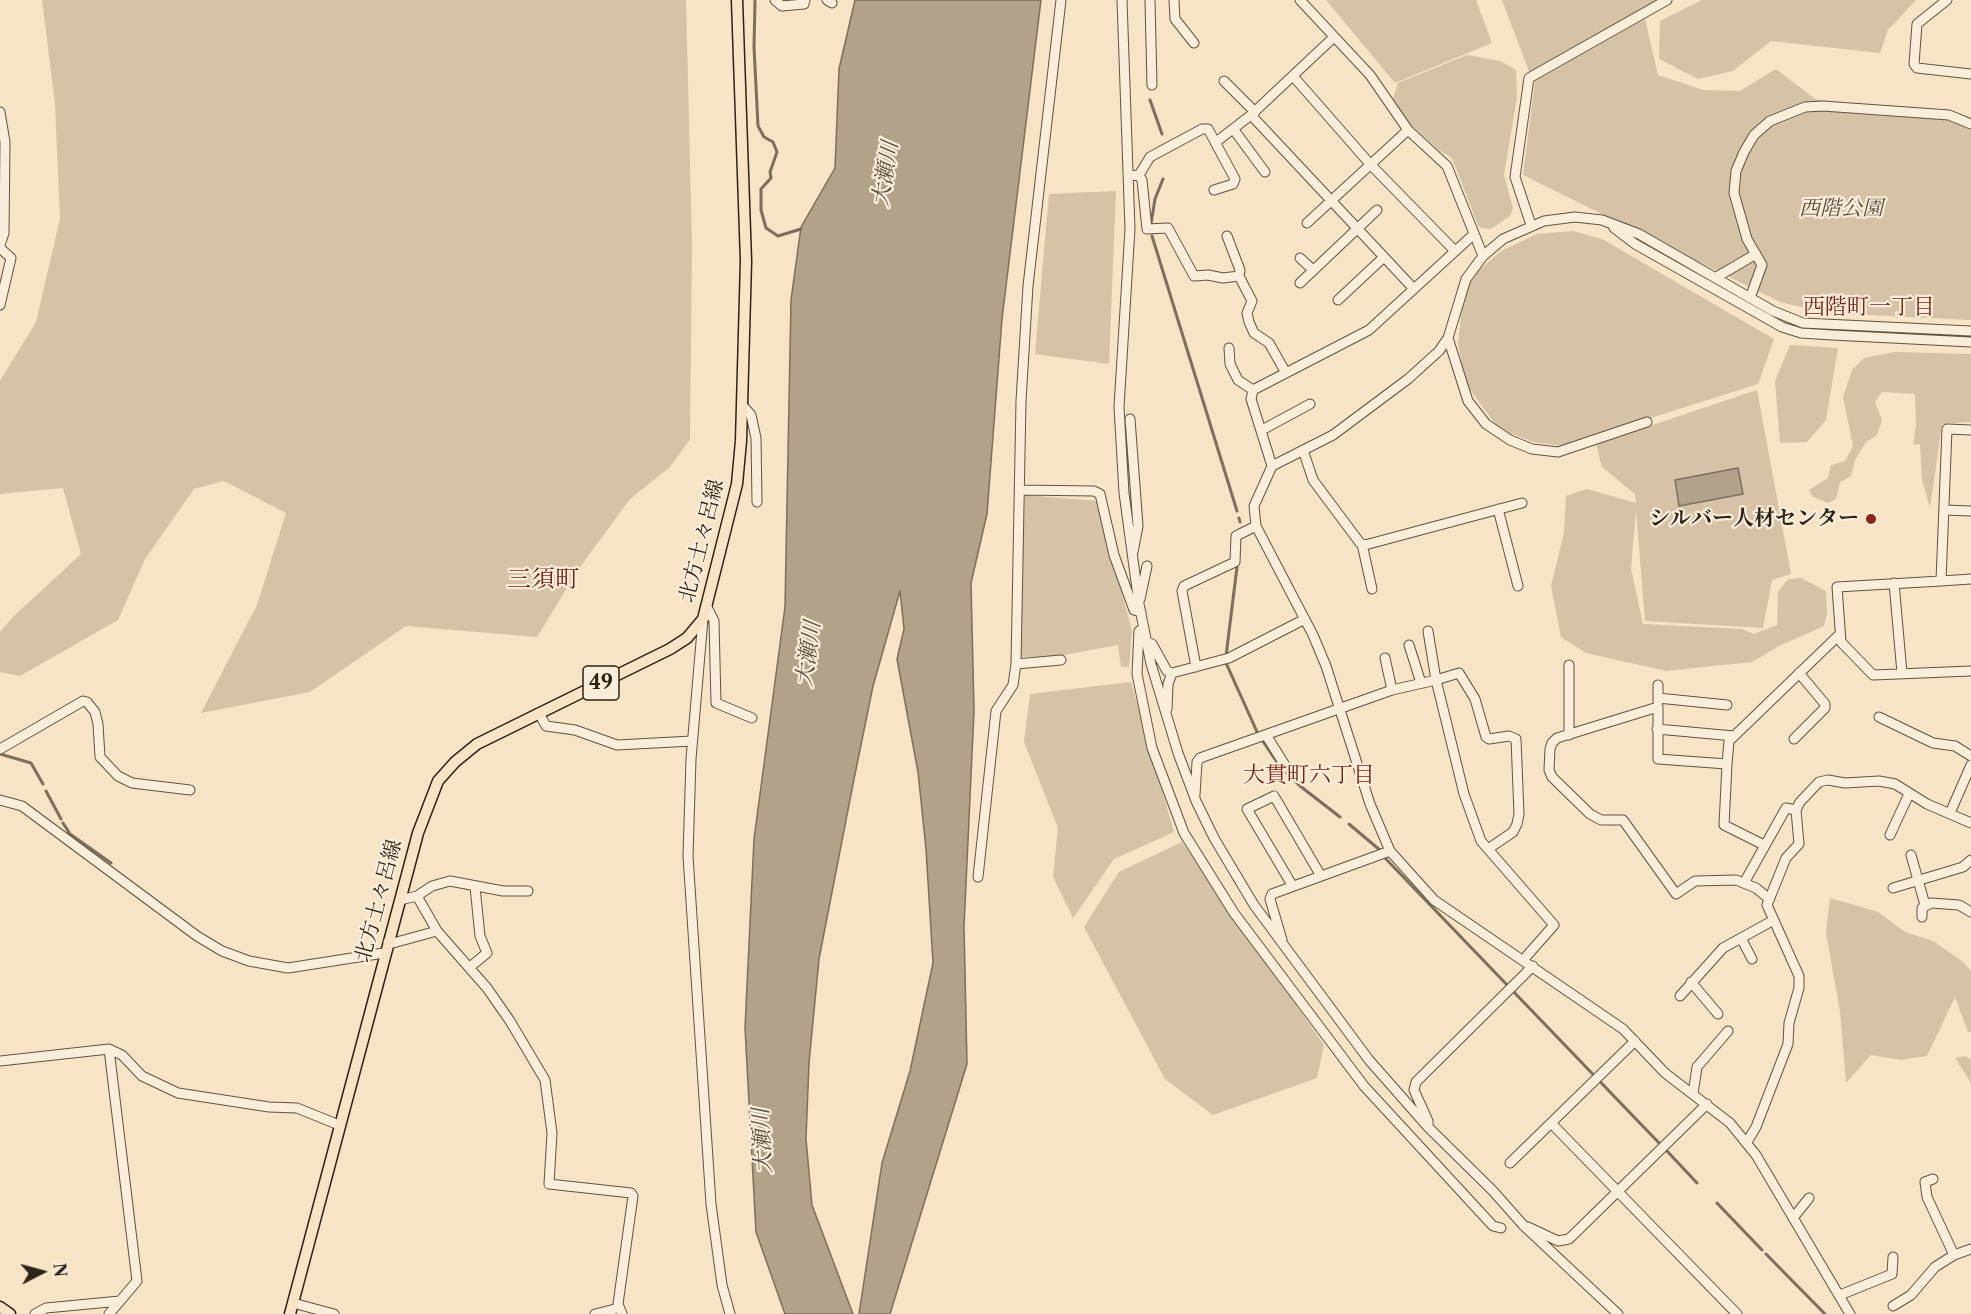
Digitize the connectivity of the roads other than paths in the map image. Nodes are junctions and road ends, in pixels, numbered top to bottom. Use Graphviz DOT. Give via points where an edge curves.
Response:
graph roads {
  1 [pos="737,0"];
  2 [pos="775,0"];
  3 [pos="806,0"];
  4 [pos="1061,0"];
  5 [pos="1122,0"];
  6 [pos="1150,0"];
  7 [pos="1174,0"];
  8 [pos="1300,0"];
  9 [pos="1667,0"];
  10 [pos="1947,0"];
  11 [pos="1334,38"];
  12 [pos="1194,43"];
  13 [pos="1971,74"];
  14 [pos="1293,76"];
  15 [pos="1224,81"];
  16 [pos="1152,85"];
  17 [pos="0,112"];
  18 [pos="1253,114"];
  19 [pos="1971,124"];
  20 [pos="1234,130"];
  21 [pos="1408,130"];
  22 [pos="1216,142"];
  23 [pos="1370,164"];
  24 [pos="1265,172"];
  25 [pos="1139,175"];
  26 [pos="1128,176"];
  27 [pos="1214,190"];
  28 [pos="1331,200"];
  29 [pos="1377,210"];
  30 [pos="1602,220"];
  31 [pos="1307,223"];
  32 [pos="1531,225"];
  33 [pos="1356,228"];
  34 [pos="1474,234"];
  35 [pos="1227,236"];
  36 [pos="0,246"];
  37 [pos="1455,251"];
  38 [pos="1756,254"];
  39 [pos="1483,256"];
  40 [pos="1384,257"];
  41 [pos="1300,258"];
  42 [pos="1313,270"];
  43 [pos="1239,276"];
  44 [pos="1715,278"];
  45 [pos="1299,283"];
  46 [pos="1414,289"];
  47 [pos="1750,298"];
  48 [pos="1338,300"];
  49 [pos="0,305"];
  50 [pos="1971,332"];
  51 [pos="1448,338"];
  52 [pos="1971,342"];
  53 [pos="1229,348"];
  54 [pos="1286,373"];
  55 [pos="1253,390"];
  56 [pos="1310,404"];
  57 [pos="743,406"];
  58 [pos="1130,419"];
  59 [pos="1647,422"];
  60 [pos="1262,430"];
  61 [pos="1971,430"];
  62 [pos="1303,450"];
  63 [pos="1272,466"];
  64 [pos="1020,490"];
  65 [pos="757,502"];
  66 [pos="1522,503"];
  67 [pos="1498,509"];
  68 [pos="1944,510"];
  69 [pos="1971,511"];
  70 [pos="1257,526"];
  71 [pos="1362,544"];
  72 [pos="1132,557"];
  73 [pos="1147,566"];
  74 [pos="1971,579"];
  75 [pos="1941,581"];
  76 [pos="1894,583"];
  77 [pos="1518,586"];
  78 [pos="1372,589"];
  79 [pos="707,608"];
  80 [pos="1140,608"];
  81 [pos="703,619"];
  82 [pos="1305,619"];
  83 [pos="1144,628"];
  84 [pos="1428,631"];
  85 [pos="1840,634"];
  86 [pos="1147,642"];
  87 [pos="1408,645"];
  88 [pos="1384,658"];
  89 [pos="1061,660"];
  90 [pos="1016,664"];
  91 [pos="1569,665"];
  92 [pos="1196,667"];
  93 [pos="1971,670"];
  94 [pos="1172,673"];
  95 [pos="1799,673"];
  96 [pos="1902,673"];
  97 [pos="1436,680"];
  98 [pos="1421,683"];
  99 [pos="1658,684"];
  100 [pos="1392,690"];
  101 [pos="1658,703"];
  102 [pos="1727,705"];
  103 [pos="1340,708"];
  104 [pos="538,713"];
  105 [pos="1880,717"];
  106 [pos="752,718"];
  107 [pos="1167,720"];
  108 [pos="1657,729"];
  109 [pos="1266,735"];
  110 [pos="1569,735"];
  111 [pos="1734,736"];
  112 [pos="1794,739"];
  113 [pos="692,741"];
  114 [pos="0,749"];
  115 [pos="1971,756"];
  116 [pos="1727,764"];
  117 [pos="1971,765"];
  118 [pos="1286,767"];
  119 [pos="190,790"];
  120 [pos="1910,794"];
  121 [pos="1194,797"];
  122 [pos="0,798"];
  123 [pos="1796,810"];
  124 [pos="1950,813"];
  125 [pos="1971,823"];
  126 [pos="1890,835"];
  127 [pos="1764,845"];
  128 [pos="1488,849"];
  129 [pos="1390,852"];
  130 [pos="1911,855"];
  131 [pos="1971,860"];
  132 [pos="1321,876"];
  133 [pos="978,878"];
  134 [pos="1919,882"];
  135 [pos="1744,883"];
  136 [pos="1292,885"];
  137 [pos="475,887"];
  138 [pos="1893,888"];
  139 [pos="528,891"];
  140 [pos="417,896"];
  141 [pos="1768,898"];
  142 [pos="399,900"];
  143 [pos="1924,905"];
  144 [pos="1971,912"];
  145 [pos="1922,917"];
  146 [pos="1772,921"];
  147 [pos="438,931"];
  148 [pos="1742,938"];
  149 [pos="388,942"];
  150 [pos="1284,948"];
  151 [pos="384,953"];
  152 [pos="1524,959"];
  153 [pos="1752,959"];
  154 [pos="1533,966"];
  155 [pos="470,968"];
  156 [pos="1691,982"];
  157 [pos="1680,996"];
  158 [pos="1718,1014"];
  159 [pos="1728,1031"];
  160 [pos="1635,1041"];
  161 [pos="109,1049"];
  162 [pos="0,1061"];
  163 [pos="1693,1094"];
  164 [pos="1707,1104"];
  165 [pos="1551,1123"];
  166 [pos="339,1125"];
  167 [pos="1428,1127"];
  168 [pos="1747,1142"];
  169 [pos="1510,1163"];
  170 [pos="1933,1179"];
  171 [pos="1618,1191"];
  172 [pos="1809,1198"];
  173 [pos="1793,1218"];
  174 [pos="1524,1226"];
  175 [pos="1501,1228"];
  176 [pos="1970,1252"];
  177 [pos="1954,1255"];
  178 [pos="1893,1257"];
  179 [pos="1840,1295"];
  180 [pos="120,1301"];
  181 [pos="1893,1306"];
  182 [pos="0,1307"];
  183 [pos="291,1308"];
  184 [pos="620,1311"];
  185 [pos="1847,1313"];
  186 [pos="10,1314"];
  187 [pos="35,1314"];
  188 [pos="109,1314"];
  189 [pos="334,1314"];
  190 [pos="595,1314"];
  191 [pos="730,1314"];
  192 [pos="1618,1314"];
  193 [pos="1737,1314"];
  1 -- 57 [label="main road, 北方土々呂線 / 49" via="746,261"];
  2 -- 3 [label="street" via="782,6 804,4"];
  4 -- 64 [label="street" via="1028,286"];
  5 -- 26 [label="street"];
  6 -- 16 [label="street"];
  7 -- 12 [label="street" via="1175,20"];
  8 -- 11 [label="street"];
  9 -- 32 [label="street" via="1529,78 1515,177"];
  10 -- 13 [label="street" via="1917,24 1914,64 1917,68"];
  11 -- 14 [label="street"];
  11 -- 21 [label="street" via="1370,75"];
  14 -- 18 [label="street"];
  14 -- 23 [label="street"];
  15 -- 18 [label="street"];
  17 -- 36 [label="street" via="5,142 4,233"];
  18 -- 20 [label="street"];
  18 -- 28 [label="street"];
  19 -- 38 [label="street" via="1949,115 1823,106 1805,107 1770,121 1754,135 1736,171 1737,213"];
  20 -- 22 [label="street"];
  20 -- 24 [label="street"];
  21 -- 23 [label="street"];
  21 -- 34 [label="street" via="1447,166"];
  22 -- 25 [label="street" via="1208,129 1202,129 1150,157"];
  22 -- 27 [label="street" via="1235,179 1233,184"];
  23 -- 28 [label="street"];
  23 -- 37 [label="street"];
  25 -- 26 [label="street"];
  25 -- 43 [label="street" via="1147,229 1168,228 1197,278"];
  26 -- 72 [label="street" via="1130,229 1119,407"];
  28 -- 31 [label="street"];
  28 -- 33 [label="street"];
  29 -- 33 [label="street"];
  30 -- 32 [label="street" via="1575,217"];
  30 -- 44 [label="street" via="1639,234"];
  30 -- 52 [label="street" via="1635,244 1782,327 1825,335"];
  32 -- 39 [label="street" via="1503,239"];
  33 -- 40 [label="street"];
  33 -- 42 [label="street"];
  34 -- 37 [label="street"];
  34 -- 39 [label="street"];
  35 -- 43 [label="street"];
  36 -- 49 [label="street" via="10,258"];
  37 -- 46 [label="street"];
  38 -- 44 [label="street"];
  38 -- 47 [label="street" via="1762,264"];
  39 -- 51 [label="street" via="1466,279"];
  40 -- 46 [label="street"];
  40 -- 48 [label="street"];
  41 -- 42 [label="street"];
  42 -- 45 [label="street"];
  43 -- 54 [label="street" via="1252,301 1247,313 1254,333 1269,343"];
  44 -- 47 [label="street"];
  46 -- 54 [label="street" via="1360,336"];
  47 -- 50 [label="street" via="1787,319 1803,323"];
  51 -- 59 [label="street" via="1468,401 1486,424 1510,440 1532,449 1558,452"];
  51 -- 62 [label="street" via="1408,379 1334,435"];
  53 -- 55 [label="street" via="1230,364 1238,380"];
  54 -- 55 [label="street"];
  55 -- 60 [label="street" via="1251,399"];
  56 -- 60 [label="street"];
  57 -- 65 [label="street" via="751,415 756,438"];
  57 -- 79 [label="main road, 北方土々呂線 / 49" via="737,484"];
  58 -- 72 [label="street" via="1138,526"];
  60 -- 63 [label="street"];
  61 -- 68 [label="street" via="1947,429"];
  62 -- 63 [label="street"];
  62 -- 71 [label="street" via="1313,480"];
  63 -- 70 [label="street" via="1254,506"];
  64 -- 80 [label="street" via="1100,494 1114,555 1134,610"];
  64 -- 90 [label="street"];
  66 -- 67 [label="street"];
  67 -- 71 [label="street"];
  67 -- 77 [label="street"];
  68 -- 69 [label="street"];
  68 -- 75 [label="street"];
  70 -- 82 [label="street"];
  70 -- 92 [label="street" via="1236,536 1234,562 1184,586"];
  71 -- 78 [label="street"];
  72 -- 80 [label="street"];
  73 -- 80 [label="street"];
  74 -- 75 [label="street"];
  75 -- 76 [label="street"];
  76 -- 85 [label="street" via="1837,587"];
  76 -- 96 [label="street"];
  79 -- 81 [label="main road, 北方土々呂線 / 49"];
  79 -- 106 [label="street" via="714,621 716,703"];
  80 -- 83 [label="street"];
  81 -- 104 [label="main road, 北方土々呂線 / 49" via="687,638 670,649"];
  81 -- 113 [label="street"];
  82 -- 92 [label="street" via="1229,658"];
  82 -- 103 [label="street"];
  83 -- 86 [label="street"];
  83 -- 175 [label="street" via="1139,631 1137,674 1141,695 1152,748 1184,833 1234,913 1364,1086 1492,1226"];
  84 -- 97 [label="street"];
  85 -- 95 [label="street"];
  85 -- 96 [label="street" via="1842,642 1873,675"];
  86 -- 94 [label="street"];
  86 -- 107 [label="street"];
  87 -- 98 [label="street"];
  88 -- 100 [label="street"];
  89 -- 90 [label="street"];
  90 -- 133 [label="street" via="1013,685 996,711"];
  91 -- 110 [label="street"];
  92 -- 94 [label="street"];
  93 -- 96 [label="street"];
  94 -- 107 [label="street"];
  95 -- 111 [label="street"];
  95 -- 112 [label="street" via="1825,708"];
  97 -- 98 [label="street"];
  97 -- 128 [label="street" via="1464,794 1481,841"];
  97 -- 128 [label="street" via="1459,673 1475,699 1489,739 1516,739 1517,824 1513,832"];
  98 -- 100 [label="street"];
  99 -- 101 [label="street"];
  100 -- 103 [label="street"];
  101 -- 102 [label="street"];
  101 -- 108 [label="street"];
  101 -- 110 [label="street"];
  103 -- 109 [label="street"];
  103 -- 129 [label="street" via="1370,804"];
  104 -- 113 [label="street" via="546,726 575,730 617,745"];
  104 -- 142 [label="main road, 北方土々呂線 / 49" via="477,744 438,782 423,813"];
  105 -- 115 [label="street" via="1933,743 1955,746"];
  107 -- 121 [label="street"];
  108 -- 111 [label="street"];
  108 -- 116 [label="street" via="1658,759"];
  109 -- 118 [label="street"];
  109 -- 121 [label="street" via="1200,758"];
  110 -- 135 [label="street" via="1551,743 1552,777 1590,814 1600,820 1623,820 1676,894 1703,879"];
  111 -- 116 [label="street" via="1728,741"];
  113 -- 191 [label="street" via="688,856 708,1159 717,1252"];
  114 -- 119 [label="street" via="83,701 95,712 100,757 118,776 132,783"];
  116 -- 127 [label="street" via="1724,825"];
  117 -- 124 [label="street"];
  120 -- 123 [label="street" via="1895,784 1880,781 1828,780 1819,782"];
  120 -- 124 [label="street"];
  120 -- 126 [label="street"];
  121 -- 150 [label="street" via="1232,870"];
  122 -- 151 [label="street" via="22,806 222,951 288,968"];
  123 -- 127 [label="street" via="1786,808"];
  123 -- 141 [label="street" via="1798,844 1786,858"];
  124 -- 125 [label="street"];
  127 -- 135 [label="street"];
  128 -- 152 [label="street" via="1554,925"];
  129 -- 132 [label="street"];
  129 -- 152 [label="street" via="1434,900"];
  130 -- 134 [label="street"];
  131 -- 134 [label="street" via="1963,867"];
  132 -- 136 [label="street"];
  132 -- 136 [label="street" via="1274,796 1247,809"];
  134 -- 138 [label="street"];
  134 -- 143 [label="street"];
  135 -- 141 [label="street"];
  136 -- 150 [label="street" via="1272,894 1270,899"];
  137 -- 139 [label="street"];
  137 -- 140 [label="street" via="441,882"];
  137 -- 155 [label="street" via="480,936 487,953"];
  140 -- 142 [label="street"];
  140 -- 147 [label="street"];
  141 -- 146 [label="street"];
  142 -- 149 [label="main road, 北方土々呂線 / 49"];
  143 -- 144 [label="street" via="1959,905"];
  143 -- 145 [label="street"];
  146 -- 148 [label="street"];
  146 -- 168 [label="street" via="1799,975 1799,988 1785,1053"];
  147 -- 149 [label="street" via="393,944"];
  147 -- 155 [label="street"];
  148 -- 153 [label="street"];
  148 -- 156 [label="street" via="1723,948"];
  149 -- 151 [label="main road, 北方土々呂線 / 49"];
  150 -- 167 [label="street" via="1369,1060"];
  151 -- 166 [label="main road, 北方土々呂線 / 49"];
  152 -- 154 [label="street"];
  154 -- 160 [label="street"];
  154 -- 167 [label="street" via="1416,1082 1414,1090"];
  155 -- 184 [label="street" via="510,1021 545,1080 552,1133 549,1184 633,1196"];
  156 -- 157 [label="street"];
  156 -- 158 [label="street"];
  159 -- 163 [label="street" via="1697,1066"];
  160 -- 163 [label="street" via="1665,1073"];
  160 -- 165 [label="street"];
  161 -- 162 [label="street"];
  161 -- 166 [label="street" via="122,1055 142,1076 178,1093 297,1108"];
  161 -- 180 [label="street" via="137,1281"];
  163 -- 164 [label="street"];
  164 -- 168 [label="street"];
  164 -- 171 [label="street"];
  165 -- 169 [label="street"];
  165 -- 171 [label="street"];
  166 -- 183 [label="main road, 北方土々呂線 / 49"];
  167 -- 174 [label="street"];
  168 -- 173 [label="street"];
  170 -- 177 [label="street" via="1925,1182 1927,1197"];
  171 -- 174 [label="street" via="1578,1232 1563,1241"];
  171 -- 193 [label="street"];
  172 -- 173 [label="street"];
  173 -- 179 [label="street"];
  174 -- 192 [label="street"];
  176 -- 177 [label="street"];
  177 -- 181 [label="street" via="1935,1268 1911,1295"];
  178 -- 179 [label="street" via="1892,1274"];
  179 -- 185 [label="street"];
  180 -- 187 [label="street" via="46,1308"];
  180 -- 188 [label="street"];
  182 -- 186 [label="main road"];
  183 -- 189 [label="street"];
  184 -- 190 [label="street"];
}
